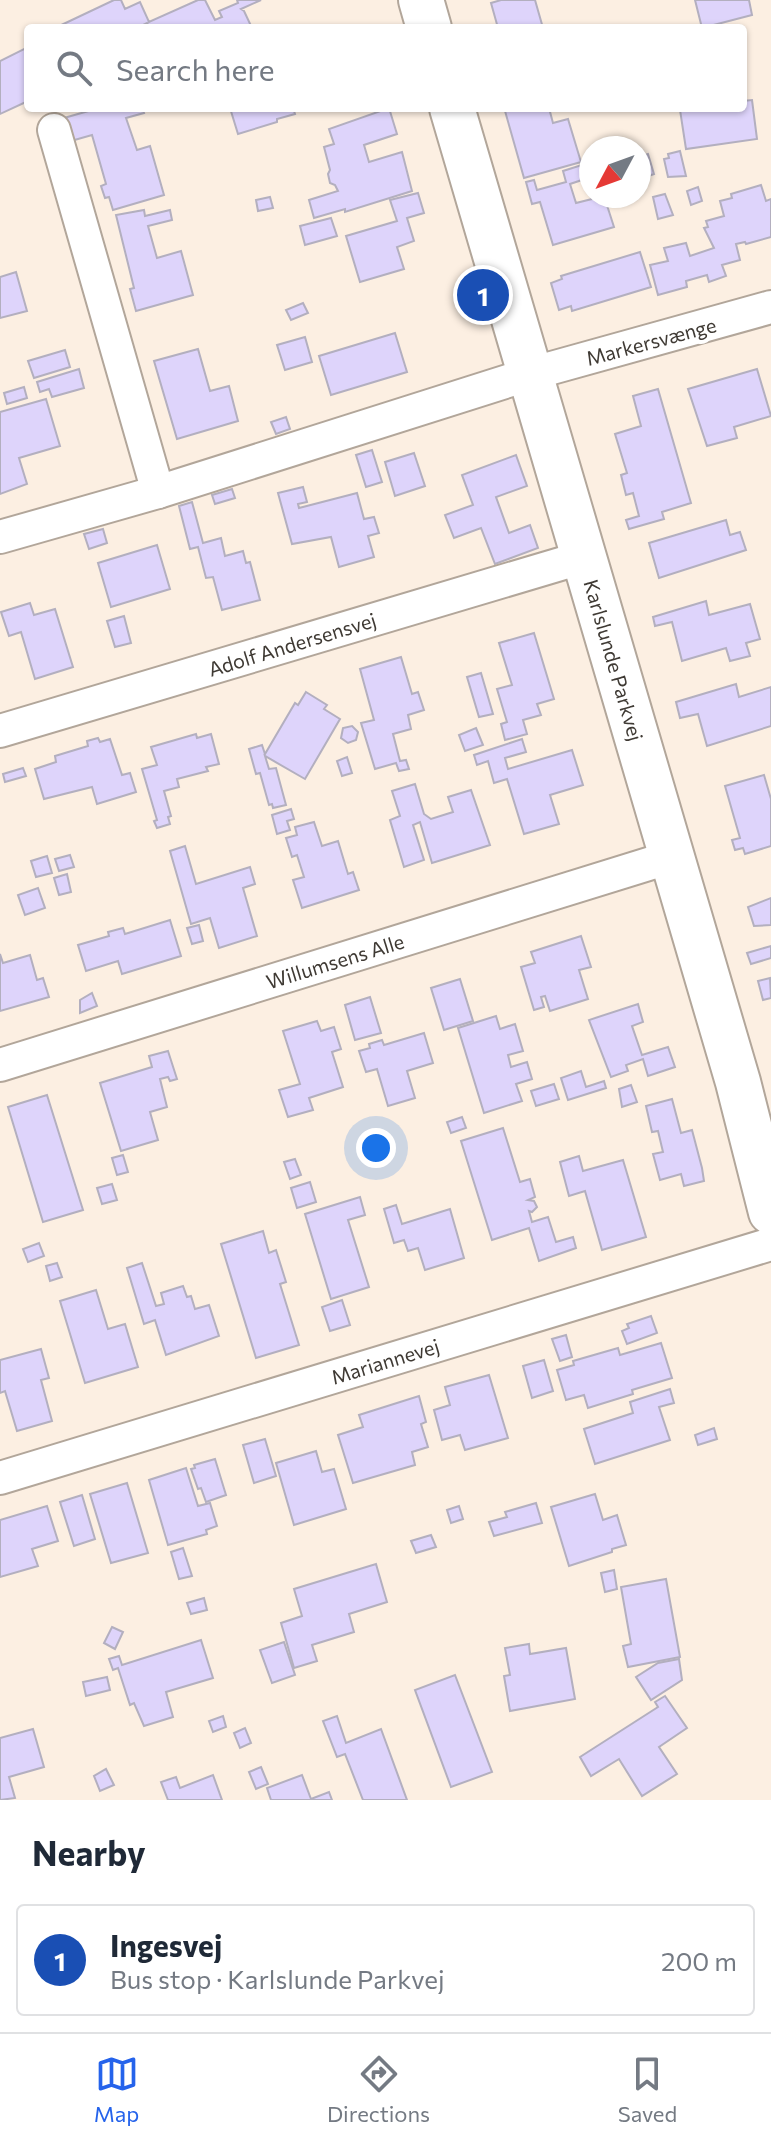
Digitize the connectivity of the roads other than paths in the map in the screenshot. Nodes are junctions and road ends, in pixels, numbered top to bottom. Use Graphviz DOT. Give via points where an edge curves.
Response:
graph roads {
  1 [pos="421,0"];
  2 [pos="428,24"];
  3 [pos="453,112"];
  4 [pos="54,130"];
  5 [pos="771,307"];
  6 [pos="530,374"];
  7 [pos="158,492"];
  8 [pos="0,537"];
  9 [pos="584,557"];
  10 [pos="0,731"];
  11 [pos="671,857"];
  12 [pos="0,1065"];
  13 [pos="771,1212"];
  14 [pos="771,1244"];
  15 [pos="0,1478"];
  1 -- 2 [label="street"];
  3 -- 6 [label="street, Karlslunde Parkvej"];
  4 -- 7 [label="street"];
  5 -- 6 [label="street, Markersvænge"];
  6 -- 7 [label="street, Markersvænge"];
  6 -- 9 [label="street, Karlslunde Parkvej"];
  7 -- 8 [label="street, Markersvænge"];
  9 -- 10 [label="street, Adolf Andersensvej"];
  9 -- 11 [label="street, Karlslunde Parkvej"];
  11 -- 12 [label="street, Willumsens Alle"];
  11 -- 13 [label="street, Karlslunde Parkvej"];
  14 -- 15 [label="street, Mariannevej"];
}
